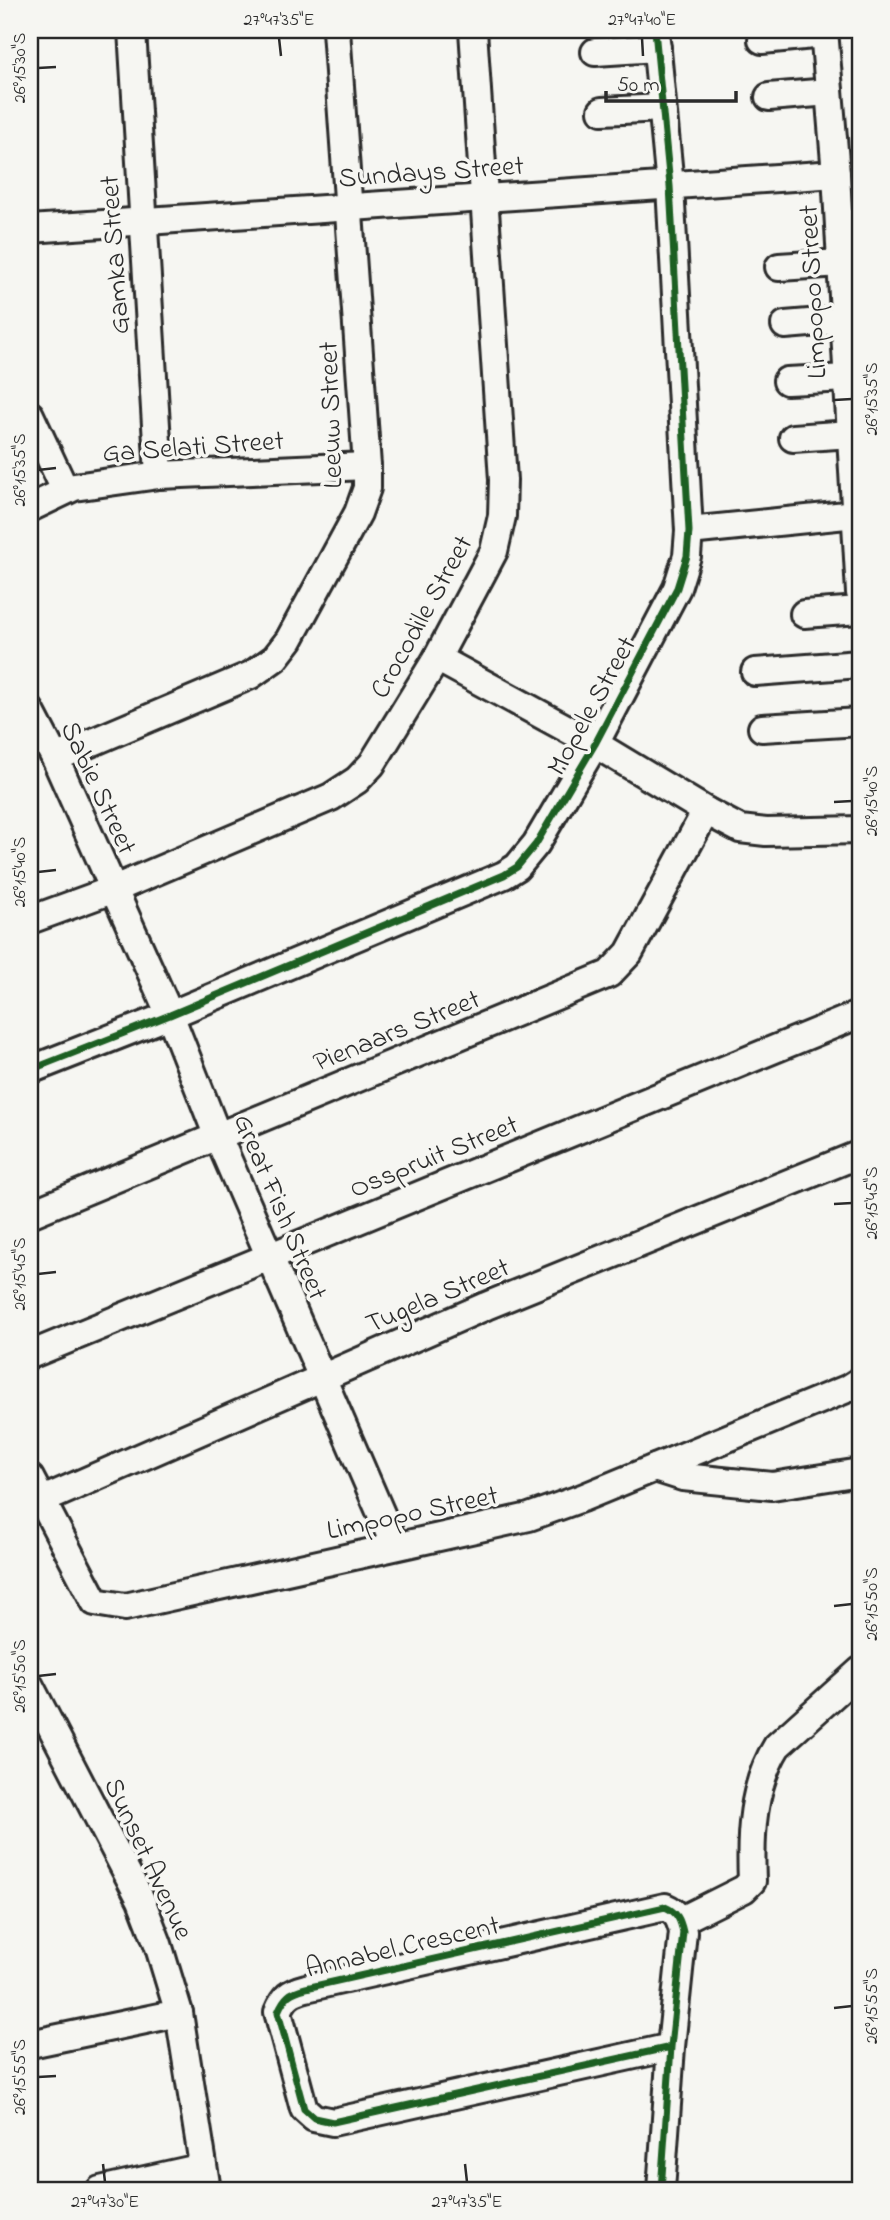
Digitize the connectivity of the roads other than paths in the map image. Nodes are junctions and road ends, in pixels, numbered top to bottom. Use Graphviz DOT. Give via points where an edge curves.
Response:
graph roads {
  1 [pos="132,30"];
  2 [pos="336,30"];
  3 [pos="473,30"];
  4 [pos="824,32"];
  5 [pos="656,39"];
  6 [pos="761,40"];
  7 [pos="594,51"];
  8 [pos="829,92"];
  9 [pos="769,97"];
  10 [pos="662,107"];
  11 [pos="601,111"];
  12 [pos="836,174"];
  13 [pos="670,186"];
  14 [pos="483,198"];
  15 [pos="349,207"];
  16 [pos="142,221"];
  17 [pos="30,229"];
  18 [pos="841,263"];
  19 [pos="779,267"];
  20 [pos="845,320"];
  21 [pos="785,325"];
  22 [pos="848,378"];
  23 [pos="787,381"];
  24 [pos="30,415"];
  25 [pos="851,434"];
  26 [pos="793,438"];
  27 [pos="366,466"];
  28 [pos="159,475"];
  29 [pos="65,490"];
  30 [pos="30,508"];
  31 [pos="856,514"];
  32 [pos="689,531"];
  33 [pos="860,593"];
  34 [pos="860,610"];
  35 [pos="804,614"];
  36 [pos="437,658"];
  37 [pos="860,664"];
  38 [pos="755,672"];
  39 [pos="30,710"];
  40 [pos="860,722"];
  41 [pos="762,728"];
  42 [pos="595,744"];
  43 [pos="55,758"];
  44 [pos="706,811"];
  45 [pos="860,830"];
  46 [pos="113,890"];
  47 [pos="30,920"];
  48 [pos="860,1014"];
  49 [pos="170,1015"];
  50 [pos="30,1070"];
  51 [pos="218,1137"];
  52 [pos="860,1154"];
  53 [pos="30,1214"];
  54 [pos="268,1256"];
  55 [pos="30,1356"];
  56 [pos="322,1379"];
  57 [pos="860,1381"];
  58 [pos="655,1468"];
  59 [pos="860,1472"];
  60 [pos="36,1489"];
  61 [pos="395,1546"];
  62 [pos="860,1671"];
  63 [pos="30,1686"];
  64 [pos="680,1921"];
  65 [pos="179,2013"];
  66 [pos="30,2044"];
  67 [pos="671,2047"];
  68 [pos="205,2178"];
  69 [pos="100,2190"];
  70 [pos="662,2190"];
  1 -- 16 [label="street, Gamka Street"];
  2 -- 15 [label="street, Leeuw Street"];
  3 -- 14 [label="street, Crocodile Street"];
  4 -- 6 [label="street"];
  4 -- 8 [label="street, Limpopo Street"];
  5 -- 7 [label="street"];
  5 -- 10 [label="street, Mopele Street"];
  8 -- 9 [label="street"];
  8 -- 12 [label="street, Limpopo Street"];
  10 -- 11 [label="street"];
  10 -- 13 [label="street, Mopele Street"];
  12 -- 13 [label="street, Sundays Street"];
  12 -- 18 [label="street, Limpopo Street"];
  13 -- 14 [label="street, Sundays Street"];
  13 -- 32 [label="street, Mopele Street"];
  14 -- 15 [label="street, Sundays Street"];
  14 -- 36 [label="street, Crocodile Street" via="502,516 494,551"];
  15 -- 16 [label="street, Sundays Street"];
  15 -- 27 [label="street, Leeuw Street"];
  16 -- 17 [label="street, Sundays Street"];
  16 -- 28 [label="street, Gamka Street"];
  18 -- 19 [label="street"];
  18 -- 20 [label="street, Limpopo Street"];
  20 -- 21 [label="street"];
  20 -- 22 [label="street, Limpopo Street"];
  22 -- 23 [label="street"];
  22 -- 25 [label="street, Limpopo Street"];
  24 -- 29 [label="street"];
  25 -- 26 [label="street"];
  25 -- 31 [label="street, Limpopo Street"];
  27 -- 28 [label="street, Ga Selati Street"];
  27 -- 43 [label="street, Leeuw Street" via="367,488 358,513 275,658 251,675"];
  28 -- 29 [label="street, Ga Selati Street"];
  29 -- 30 [label="street, Ga Selati Street"];
  31 -- 32 [label="street"];
  31 -- 33 [label="street, Limpopo Street"];
  32 -- 42 [label="street, Mopele Street" via="677,588"];
  34 -- 35 [label="street"];
  36 -- 42 [label="street"];
  36 -- 46 [label="street, Crocodile Street" via="372,764 346,789"];
  37 -- 38 [label="street"];
  39 -- 43 [label="street, Sabie Street"];
  40 -- 41 [label="street"];
  42 -- 44 [label="street"];
  42 -- 49 [label="street, Mopele Street" via="536,844 517,867"];
  43 -- 46 [label="street, Sabie Street"];
  44 -- 45 [label="street" via="753,831"];
  44 -- 51 [label="street, Pienaars Street" via="629,953 609,974"];
  46 -- 47 [label="street, Crocodile Street"];
  46 -- 49 [label="street, Great Fish Street"];
  48 -- 54 [label="street, Osspruit Street"];
  49 -- 50 [label="street, Mopele Street"];
  49 -- 51 [label="street, Great Fish Street"];
  51 -- 53 [label="street, Pienaars Street"];
  51 -- 54 [label="street, Great Fish Street"];
  52 -- 56 [label="street, Tugela Street" via="486,1306"];
  54 -- 55 [label="street, Osspruit Street"];
  54 -- 56 [label="street, Great Fish Street"];
  56 -- 60 [label="street, Tugela Street"];
  56 -- 61 [label="street, Great Fish Street"];
  57 -- 58 [label="street, Limpopo Street"];
  58 -- 59 [label="street" via="694,1478 772,1486"];
  58 -- 61 [label="street, Limpopo Street" via="529,1517"];
  60 -- 61 [label="street, Limpopo Street" via="84,1585 95,1602 109,1605 125,1607"];
  62 -- 64 [label="street" via="772,1754 757,1791 752,1881"];
  63 -- 65 [label="street, Sunset Avenue" via="141,1900"];
  64 -- 67 [label="street" via="683,1932"];
  64 -- 67 [label="street, Annabel Crescent" via="664,1907 306,1988 291,1992 278,2012 304,2109 314,2118 333,2122"];
  65 -- 66 [label="street"];
  65 -- 68 [label="street, Sunset Avenue"];
  67 -- 70 [label="street"];
  68 -- 69 [label="street"];
}
